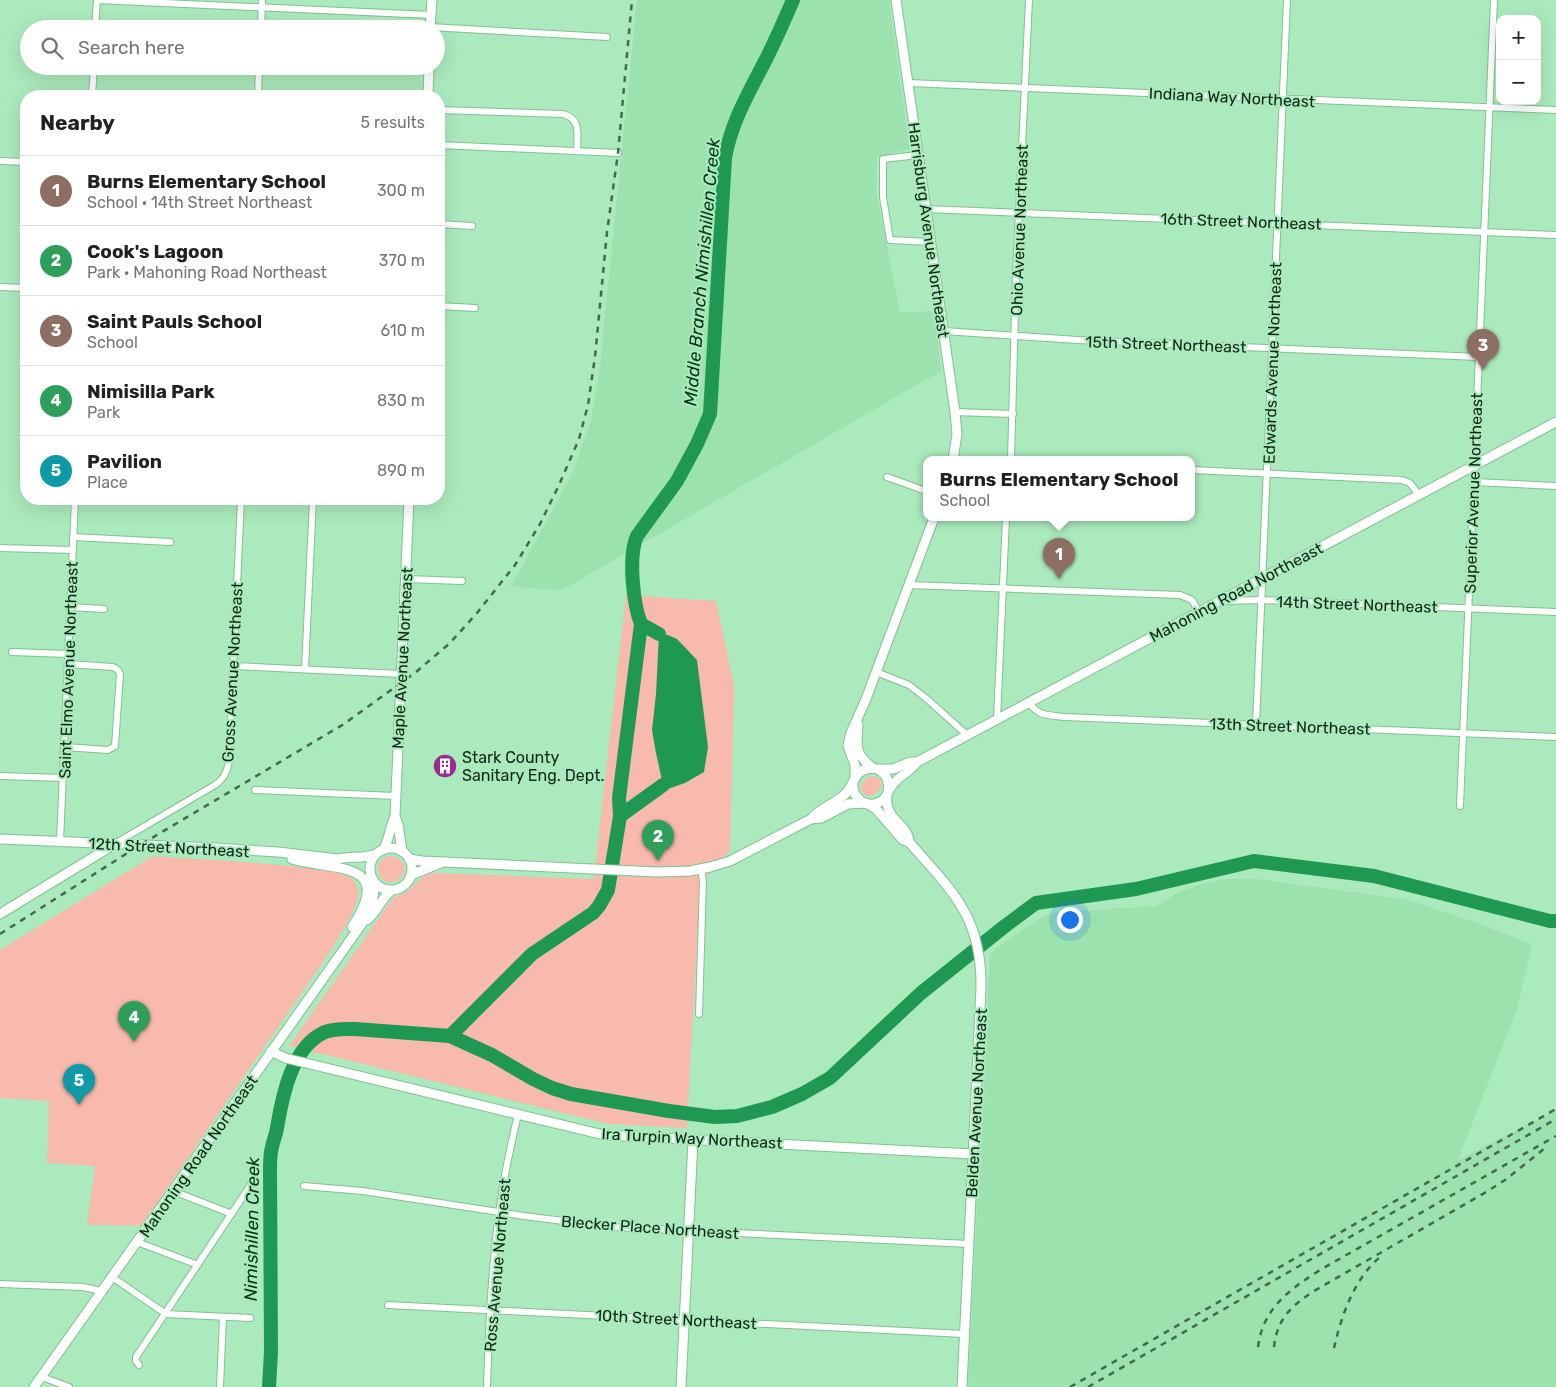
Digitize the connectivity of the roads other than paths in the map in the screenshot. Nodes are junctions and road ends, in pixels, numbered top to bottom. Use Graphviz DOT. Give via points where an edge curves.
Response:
graph roads {
  1 [pos="97,0"];
  2 [pos="432,0"];
  3 [pos="896,0"];
  4 [pos="1029,0"];
  5 [pos="1287,0"];
  6 [pos="1494,0"];
  7 [pos="262,4"];
  8 [pos="431,15"];
  9 [pos="96,20"];
  10 [pos="261,20"];
  11 [pos="431,20"];
  12 [pos="445,29"];
  13 [pos="607,37"];
  14 [pos="93,75"];
  15 [pos="259,75"];
  16 [pos="429,75"];
  17 [pos="908,83"];
  18 [pos="1024,88"];
  19 [pos="92,90"];
  20 [pos="258,90"];
  21 [pos="428,90"];
  22 [pos="1283,99"];
  23 [pos="1489,107"];
  24 [pos="445,110"];
  25 [pos="1556,110"];
  26 [pos="445,146"];
  27 [pos="577,151"];
  28 [pos="618,153"];
  29 [pos="918,155"];
  30 [pos="0,161"];
  31 [pos="20,162"];
  32 [pos="926,209"];
  33 [pos="1019,212"];
  34 [pos="1277,223"];
  35 [pos="445,224"];
  36 [pos="472,226"];
  37 [pos="1484,231"];
  38 [pos="1556,234"];
  39 [pos="931,242"];
  40 [pos="0,287"];
  41 [pos="20,288"];
  42 [pos="445,306"];
  43 [pos="475,308"];
  44 [pos="944,331"];
  45 [pos="1015,336"];
  46 [pos="1272,348"];
  47 [pos="1479,357"];
  48 [pos="955,412"];
  49 [pos="1013,414"];
  50 [pos="1556,422"];
  51 [pos="954,456"];
  52 [pos="1011,456"];
  53 [pos="1474,465"];
  54 [pos="1195,470"];
  55 [pos="1267,474"];
  56 [pos="887,477"];
  57 [pos="1474,482"];
  58 [pos="1556,486"];
  59 [pos="923,491"];
  60 [pos="1419,495"];
  61 [pos="75,505"];
  62 [pos="241,505"];
  63 [pos="313,505"];
  64 [pos="409,505"];
  65 [pos="933,521"];
  66 [pos="1006,521"];
  67 [pos="73,537"];
  68 [pos="170,542"];
  69 [pos="0,548"];
  70 [pos="73,550"];
  71 [pos="1263,578"];
  72 [pos="406,580"];
  73 [pos="462,582"];
  74 [pos="909,585"];
  75 [pos="1002,589"];
  76 [pos="1262,600"];
  77 [pos="1218,601"];
  78 [pos="70,607"];
  79 [pos="1468,608"];
  80 [pos="104,609"];
  81 [pos="1199,612"];
  82 [pos="1556,612"];
  83 [pos="12,652"];
  84 [pos="68,654"];
  85 [pos="68,664"];
  86 [pos="234,666"];
  87 [pos="305,670"];
  88 [pos="876,672"];
  89 [pos="401,674"];
  90 [pos="1029,702"];
  91 [pos="997,719"];
  92 [pos="857,721"];
  93 [pos="1256,725"];
  94 [pos="1463,733"];
  95 [pos="967,735"];
  96 [pos="1556,737"];
  97 [pos="65,747"];
  98 [pos="917,762"];
  99 [pos="874,768"];
  100 [pos="0,776"];
  101 [pos="63,778"];
  102 [pos="854,780"];
  103 [pos="254,790"];
  104 [pos="888,792"];
  105 [pos="396,796"];
  106 [pos="866,803"];
  107 [pos="1460,806"];
  108 [pos="395,817"];
  109 [pos="811,819"];
  110 [pos="0,839"];
  111 [pos="60,841"];
  112 [pos="909,842"];
  113 [pos="115,844"];
  114 [pos="402,851"];
  115 [pos="278,852"];
  116 [pos="380,852"];
  117 [pos="338,859"];
  118 [pos="409,859"];
  119 [pos="444,862"];
  120 [pos="701,869"];
  121 [pos="411,875"];
  122 [pos="373,881"];
  123 [pos="391,890"];
  124 [pos="0,914"];
  125 [pos="360,925"];
  126 [pos="338,957"];
  127 [pos="700,1014"];
  128 [pos="271,1051"];
  129 [pos="518,1114"];
  130 [pos="693,1140"];
  131 [pos="973,1154"];
  132 [pos="252,1183"];
  133 [pos="304,1186"];
  134 [pos="173,1190"];
  135 [pos="499,1211"];
  136 [pos="232,1214"];
  137 [pos="688,1230"];
  138 [pos="137,1242"];
  139 [pos="969,1244"];
  140 [pos="198,1266"];
  141 [pos="112,1277"];
  142 [pos="0,1284"];
  143 [pos="102,1291"];
  144 [pos="388,1305"];
  145 [pos="490,1310"];
  146 [pos="166,1314"];
  147 [pos="223,1317"];
  148 [pos="250,1318"];
  149 [pos="684,1320"];
  150 [pos="964,1334"];
  151 [pos="139,1365"];
  152 [pos="42,1377"];
  153 [pos="34,1387"];
  154 [pos="69,1387"];
  155 [pos="220,1387"];
  156 [pos="487,1387"];
  157 [pos="681,1387"];
  158 [pos="962,1387"];
  1 -- 7 [label="street"];
  1 -- 9 [label="street"];
  2 -- 8 [label="street"];
  3 -- 17 [label="street, Harrisburg Avenue Northeast"];
  4 -- 18 [label="street, Ohio Avenue Northeast"];
  5 -- 22 [label="street, Edwards Avenue Northeast"];
  6 -- 23 [label="street, Superior Avenue Northeast"];
  7 -- 8 [label="street"];
  7 -- 10 [label="street"];
  8 -- 11 [label="street"];
  12 -- 13 [label="street"];
  14 -- 19 [label="street"];
  15 -- 20 [label="street"];
  16 -- 21 [label="street"];
  17 -- 18 [label="street, Indiana Way Northeast"];
  17 -- 29 [label="street, Harrisburg Avenue Northeast"];
  18 -- 22 [label="street, Indiana Way Northeast"];
  18 -- 33 [label="street, Ohio Avenue Northeast"];
  22 -- 23 [label="street, Indiana Way Northeast"];
  22 -- 34 [label="street, Edwards Avenue Northeast"];
  23 -- 25 [label="street, Indiana Way Northeast"];
  23 -- 37 [label="street, Superior Avenue Northeast"];
  24 -- 27 [label="street" via="564,114 576,122"];
  26 -- 27 [label="street"];
  27 -- 28 [label="street"];
  29 -- 32 [label="street, Harrisburg Avenue Northeast"];
  29 -- 39 [label="street" via="883,159 883,197 890,240"];
  30 -- 31 [label="street"];
  32 -- 33 [label="street, 16th Street Northeast"];
  32 -- 39 [label="street, Harrisburg Avenue Northeast"];
  33 -- 34 [label="street, 16th Street Northeast"];
  33 -- 45 [label="street, Ohio Avenue Northeast"];
  34 -- 37 [label="street, 16th Street Northeast"];
  34 -- 46 [label="street, Edwards Avenue Northeast"];
  35 -- 36 [label="street"];
  37 -- 38 [label="street, 16th Street Northeast"];
  37 -- 47 [label="street, Superior Avenue Northeast"];
  39 -- 44 [label="street, Harrisburg Avenue Northeast"];
  40 -- 41 [label="street"];
  42 -- 43 [label="street"];
  44 -- 45 [label="street, 15th Street Northeast"];
  44 -- 48 [label="street, Harrisburg Avenue Northeast"];
  45 -- 46 [label="street, 15th Street Northeast"];
  45 -- 49 [label="street, Ohio Avenue Northeast"];
  46 -- 47 [label="street, 15th Street Northeast"];
  46 -- 55 [label="street, Edwards Avenue Northeast"];
  47 -- 53 [label="street, Superior Avenue Northeast"];
  48 -- 49 [label="street"];
  48 -- 51 [label="street, Harrisburg Avenue Northeast"];
  49 -- 52 [label="street, Ohio Avenue Northeast"];
  50 -- 53 [label="street, Mahoning Road Northeast"];
  53 -- 57 [label="street, Superior Avenue Northeast"];
  53 -- 60 [label="street, Mahoning Road Northeast"];
  54 -- 55 [label="street"];
  55 -- 60 [label="street" via="1402,480 1410,483"];
  55 -- 71 [label="street, Edwards Avenue Northeast"];
  56 -- 59 [label="street"];
  57 -- 58 [label="street"];
  57 -- 79 [label="street, Superior Avenue Northeast"];
  60 -- 71 [label="street, Mahoning Road Northeast"];
  61 -- 67 [label="street, Saint Elmo Avenue Northeast"];
  62 -- 86 [label="street, Gross Avenue Northeast"];
  63 -- 87 [label="street"];
  64 -- 72 [label="street, Maple Avenue Northeast"];
  65 -- 74 [label="street"];
  66 -- 75 [label="street"];
  67 -- 68 [label="street"];
  67 -- 70 [label="street, Saint Elmo Avenue Northeast"];
  69 -- 70 [label="street"];
  70 -- 78 [label="street, Saint Elmo Avenue Northeast"];
  71 -- 76 [label="street, Edwards Avenue Northeast"];
  71 -- 77 [label="street, Mahoning Road Northeast"];
  72 -- 73 [label="street"];
  72 -- 89 [label="street, Maple Avenue Northeast"];
  74 -- 75 [label="street"];
  74 -- 88 [label="street"];
  75 -- 81 [label="street" via="1180,595 1192,600"];
  75 -- 91 [label="street"];
  76 -- 77 [label="street, 14th Street Northeast"];
  76 -- 79 [label="street, 14th Street Northeast"];
  76 -- 93 [label="street, Edwards Avenue Northeast"];
  77 -- 81 [label="street, Mahoning Road Northeast"];
  78 -- 80 [label="street"];
  78 -- 84 [label="street, Saint Elmo Avenue Northeast"];
  79 -- 82 [label="street, 14th Street Northeast"];
  79 -- 94 [label="street, Superior Avenue Northeast"];
  81 -- 90 [label="street, Mahoning Road Northeast"];
  83 -- 84 [label="street"];
  84 -- 85 [label="street, Saint Elmo Avenue Northeast"];
  85 -- 97 [label="street, Saint Elmo Avenue Northeast"];
  85 -- 97 [label="street" via="113,667 120,674 114,748"];
  86 -- 87 [label="street"];
  86 -- 113 [label="street, Gross Avenue Northeast" via="230,759 225,776"];
  87 -- 89 [label="street"];
  88 -- 92 [label="street"];
  88 -- 95 [label="street" via="909,685"];
  89 -- 105 [label="street, Maple Avenue Northeast"];
  90 -- 91 [label="street, Mahoning Road Northeast"];
  90 -- 93 [label="street, 13th Street Northeast" via="1039,714 1065,717"];
  91 -- 95 [label="street, Mahoning Road Northeast"];
  92 -- 99 [label="street" via="857,749"];
  92 -- 102 [label="street" via="848,744"];
  93 -- 94 [label="street, 13th Street Northeast"];
  94 -- 96 [label="street, 13th Street Northeast"];
  94 -- 107 [label="street, Superior Avenue Northeast"];
  95 -- 98 [label="street, Mahoning Road Northeast"];
  97 -- 101 [label="street, Saint Elmo Avenue Northeast"];
  98 -- 99 [label="street, Mahoning Road Northeast" via="891,770"];
  98 -- 104 [label="street, Mahoning Road Northeast" via="896,779"];
  99 -- 102 [label="street" via="863,770"];
  99 -- 104 [label="street" via="888,778"];
  100 -- 101 [label="street"];
  101 -- 111 [label="street, Saint Elmo Avenue Northeast"];
  102 -- 106 [label="street" via="854,793"];
  102 -- 109 [label="street" via="842,797 818,810"];
  103 -- 105 [label="street"];
  104 -- 106 [label="street" via="880,802"];
  104 -- 112 [label="street, Belden Avenue Northeast" via="886,805 909,836"];
  105 -- 108 [label="street, Maple Avenue Northeast"];
  106 -- 109 [label="street" via="848,804 821,818"];
  106 -- 112 [label="street, Belden Avenue Northeast" via="876,808"];
  108 -- 114 [label="street, Maple Avenue Northeast"];
  108 -- 116 [label="street, Maple Avenue Northeast" via="389,838"];
  109 -- 120 [label="street" via="743,855"];
  110 -- 111 [label="street, 12th Street Northeast"];
  111 -- 113 [label="street, 12th Street Northeast"];
  112 -- 131 [label="street, Belden Avenue Northeast" via="957,898 975,934 981,966"];
  113 -- 115 [label="street, 12th Street Northeast"];
  113 -- 124 [label="street"];
  114 -- 116 [label="street" via="391,848"];
  114 -- 118 [label="street"];
  115 -- 117 [label="street, 12th Street Northeast"];
  115 -- 126 [label="street" via="293,860 344,868 363,880 367,890 365,902 338,948"];
  116 -- 117 [label="street, 12th Street Northeast" via="366,857"];
  116 -- 122 [label="street" via="370,865"];
  117 -- 122 [label="street, 12th Street Northeast" via="363,870"];
  118 -- 119 [label="street"];
  118 -- 121 [label="street"];
  119 -- 120 [label="street" via="668,872"];
  119 -- 121 [label="street"];
  120 -- 127 [label="street" via="704,881"];
  121 -- 123 [label="street" via="403,887"];
  122 -- 123 [label="street" via="383,889"];
  122 -- 125 [label="street, Mahoning Road Northeast" via="372,905"];
  123 -- 125 [label="street, Mahoning Road Northeast" via="375,914"];
  125 -- 126 [label="street, Mahoning Road Northeast"];
  126 -- 128 [label="street, Mahoning Road Northeast"];
  128 -- 129 [label="street, Ira Turpin Way Northeast" via="285,1058"];
  128 -- 134 [label="street, Mahoning Road Northeast"];
  129 -- 130 [label="street, Ira Turpin Way Northeast" via="604,1135"];
  129 -- 135 [label="street, Ross Avenue Northeast"];
  130 -- 131 [label="street, Ira Turpin Way Northeast"];
  130 -- 137 [label="street"];
  131 -- 139 [label="street, Belden Avenue Northeast"];
  132 -- 136 [label="street"];
  133 -- 135 [label="street, Blecker Place Northeast" via="364,1191"];
  134 -- 136 [label="street"];
  134 -- 138 [label="street, Mahoning Road Northeast"];
  135 -- 137 [label="street, Blecker Place Northeast" via="611,1227"];
  135 -- 145 [label="street, Ross Avenue Northeast"];
  136 -- 140 [label="street"];
  137 -- 139 [label="street, Blecker Place Northeast"];
  137 -- 149 [label="street"];
  138 -- 140 [label="street"];
  138 -- 141 [label="street, Mahoning Road Northeast"];
  139 -- 150 [label="street, Belden Avenue Northeast"];
  140 -- 146 [label="street"];
  141 -- 143 [label="street, Mahoning Road Northeast"];
  141 -- 146 [label="street"];
  142 -- 143 [label="street" via="83,1287"];
  143 -- 152 [label="street, Mahoning Road Northeast"];
  144 -- 145 [label="street, 10th Street Northeast"];
  145 -- 149 [label="street, 10th Street Northeast"];
  145 -- 156 [label="street, Ross Avenue Northeast"];
  146 -- 147 [label="street"];
  146 -- 151 [label="street" via="136,1357"];
  147 -- 148 [label="street"];
  147 -- 155 [label="street"];
  149 -- 150 [label="street, 10th Street Northeast"];
  149 -- 157 [label="street"];
  150 -- 158 [label="street, Belden Avenue Northeast"];
  152 -- 153 [label="street, Mahoning Road Northeast"];
  152 -- 154 [label="street"];
}
